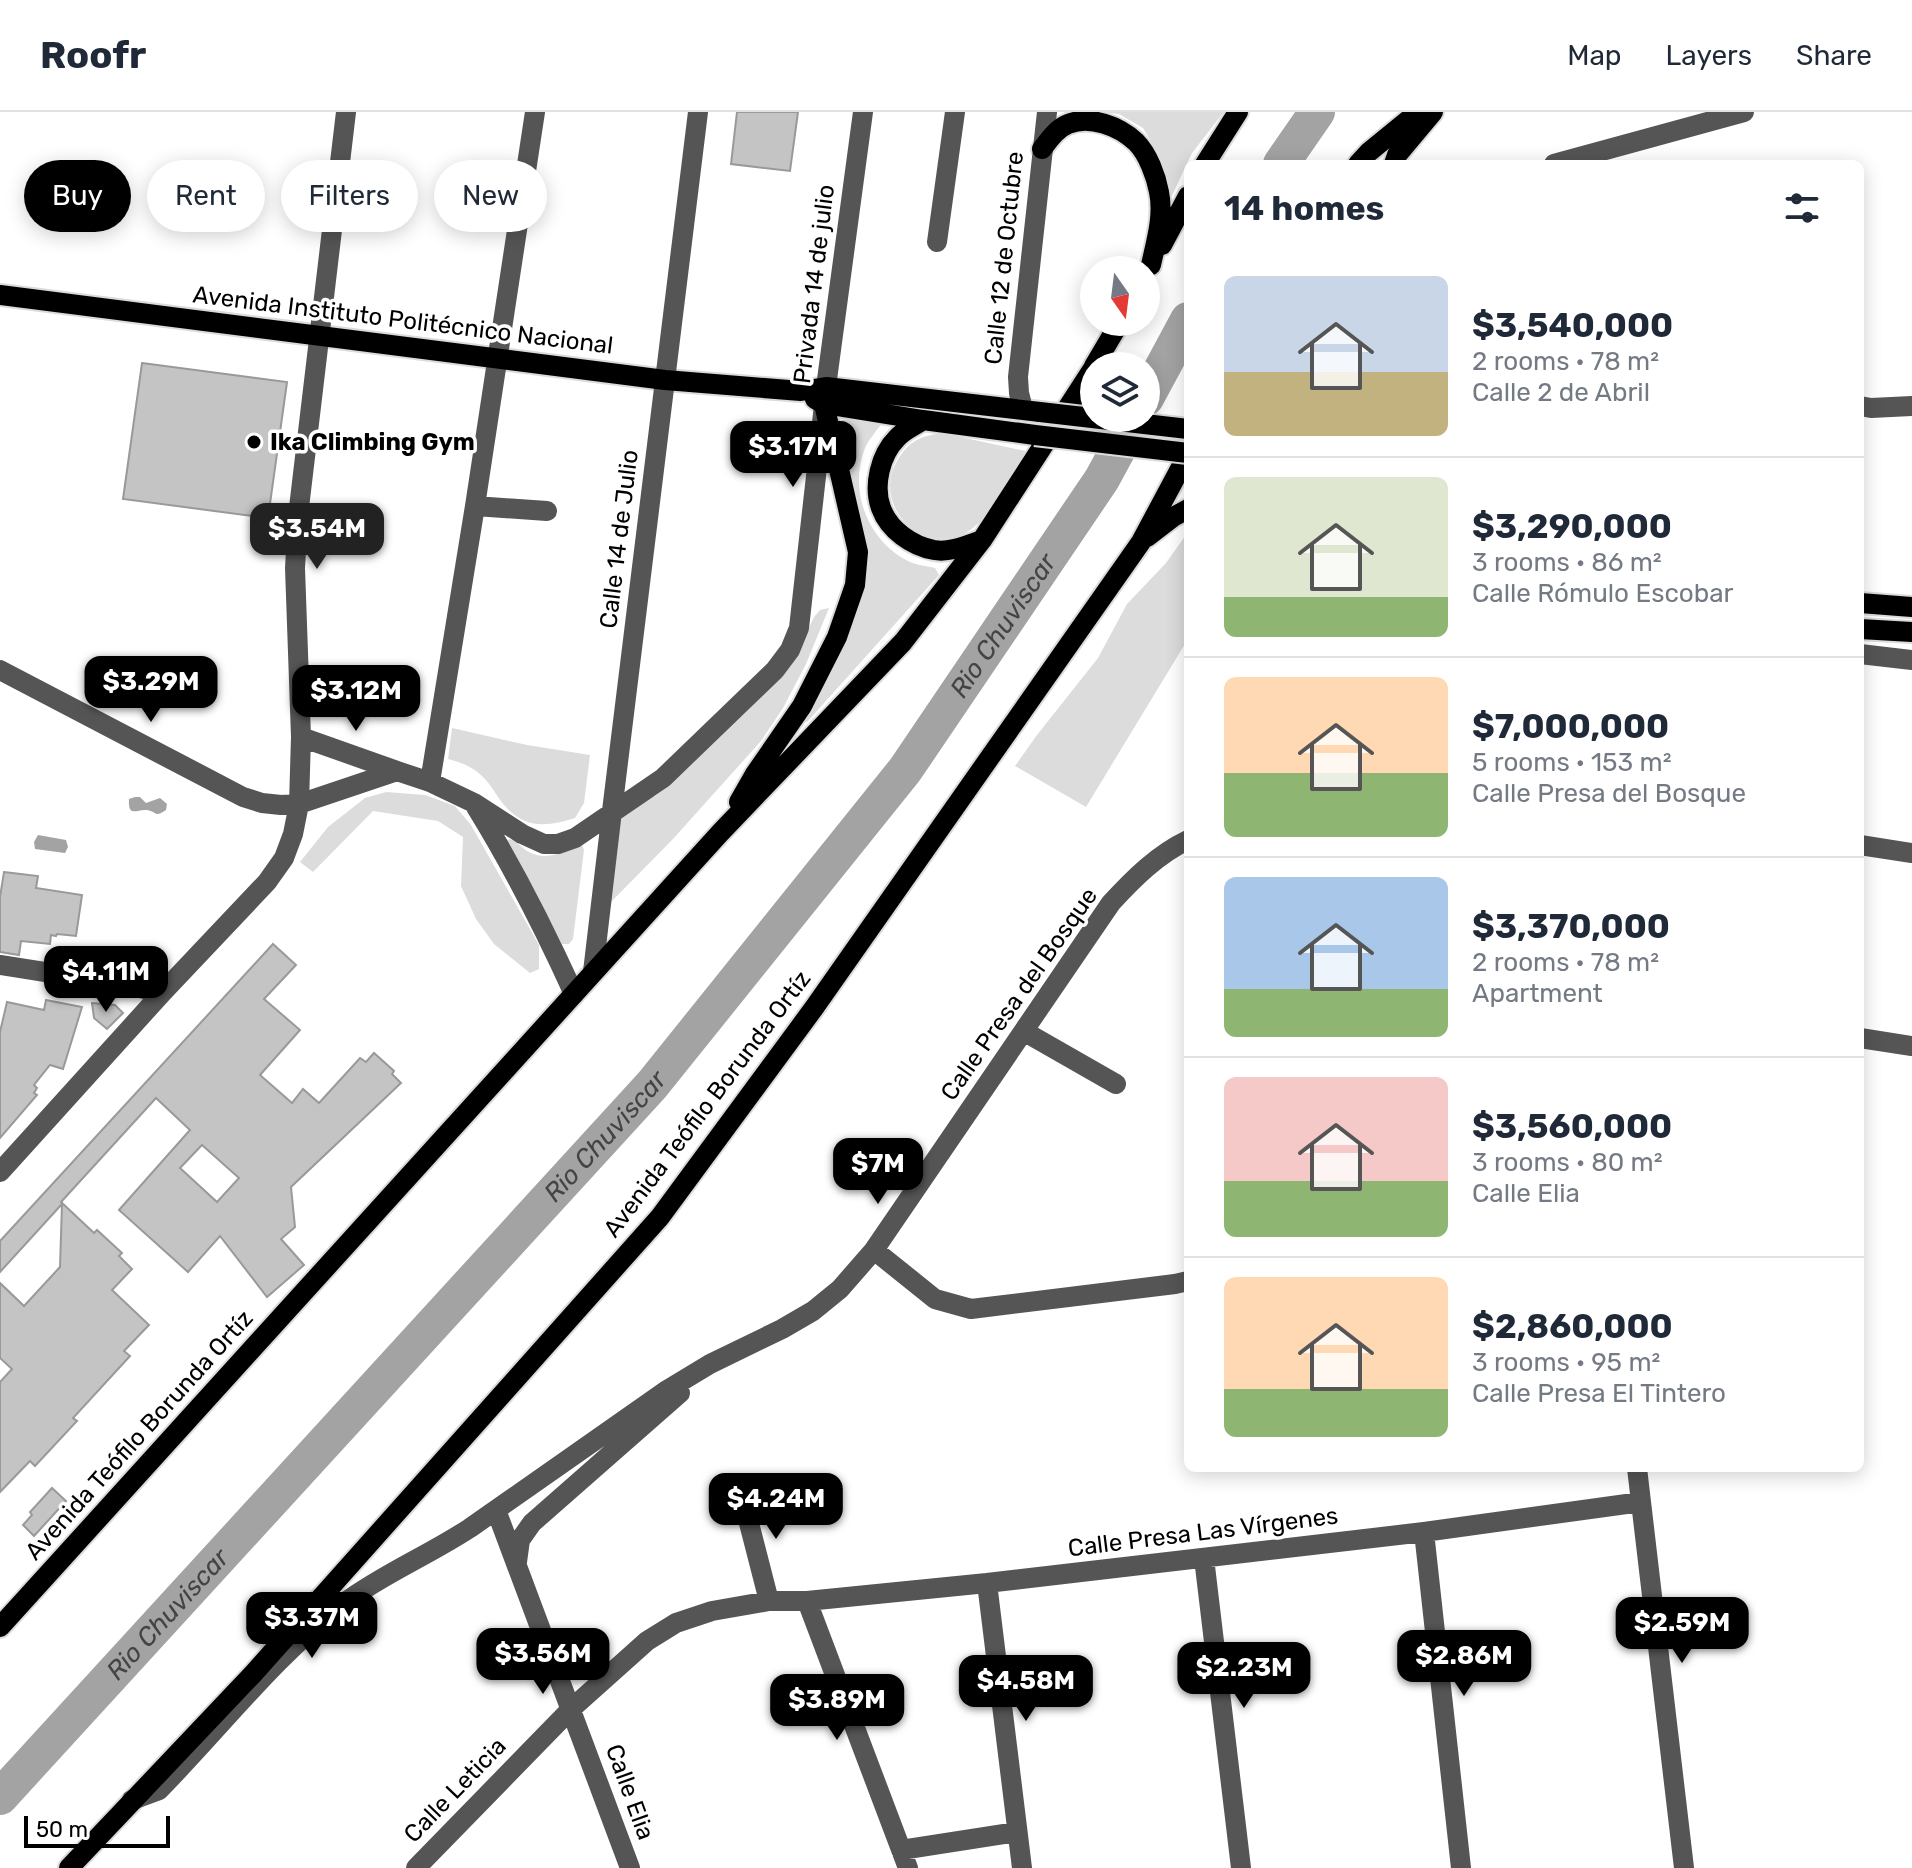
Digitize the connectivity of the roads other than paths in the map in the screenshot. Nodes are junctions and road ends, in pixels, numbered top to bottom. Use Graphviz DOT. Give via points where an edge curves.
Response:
graph roads {
  1 [pos="346,112"];
  2 [pos="535,112"];
  3 [pos="698,112"];
  4 [pos="863,112"];
  5 [pos="955,112"];
  6 [pos="1047,112"];
  7 [pos="1238,112"];
  8 [pos="1418,112"];
  9 [pos="1433,112"];
  10 [pos="1744,112"];
  11 [pos="1042,149"];
  12 [pos="1623,155"];
  13 [pos="1208,160"];
  14 [pos="1362,160"];
  15 [pos="1395,160"];
  16 [pos="1585,160"];
  17 [pos="1184,203"];
  18 [pos="937,242"];
  19 [pos="1152,256"];
  20 [pos="1156,256"];
  21 [pos="0,295"];
  22 [pos="318,335"];
  23 [pos="498,357"];
  24 [pos="665,380"];
  25 [pos="1080,388"];
  26 [pos="825,396"];
  27 [pos="1912,406"];
  28 [pos="1864,407"];
  29 [pos="1032,410"];
  30 [pos="923,420"];
  31 [pos="1184,429"];
  32 [pos="1184,454"];
  33 [pos="1184,461"];
  34 [pos="475,506"];
  35 [pos="547,511"];
  36 [pos="1184,511"];
  37 [pos="982,540"];
  38 [pos="1141,542"];
  39 [pos="1864,603"];
  40 [pos="1912,607"];
  41 [pos="1864,629"];
  42 [pos="1912,632"];
  43 [pos="1864,654"];
  44 [pos="1912,660"];
  45 [pos="0,670"];
  46 [pos="301,737"];
  47 [pos="397,771"];
  48 [pos="430,782"];
  49 [pos="474,803"];
  50 [pos="299,804"];
  51 [pos="612,811"];
  52 [pos="720,833"];
  53 [pos="1184,842"];
  54 [pos="1864,846"];
  55 [pos="1912,853"];
  56 [pos="0,965"];
  57 [pos="593,972"];
  58 [pos="162,993"];
  59 [pos="574,994"];
  60 [pos="1025,1032"];
  61 [pos="1864,1039"];
  62 [pos="1912,1046"];
  63 [pos="1116,1084"];
  64 [pos="0,1172"];
  65 [pos="874,1250"];
  66 [pos="1184,1282"];
  67 [pos="710,1364"];
  68 [pos="1637,1472"];
  69 [pos="741,1492"];
  70 [pos="1641,1502"];
  71 [pos="496,1510"];
  72 [pos="1424,1532"];
  73 [pos="1204,1558"];
  74 [pos="517,1566"];
  75 [pos="987,1583"];
  76 [pos="769,1601"];
  77 [pos="807,1601"];
  78 [pos="0,1627"];
  79 [pos="571,1709"];
  80 [pos="132,1800"];
  81 [pos="1017,1832"];
  82 [pos="905,1859"];
  83 [pos="69,1868"];
  84 [pos="416,1868"];
  85 [pos="630,1868"];
  86 [pos="1022,1868"];
  87 [pos="1241,1868"];
  88 [pos="1461,1868"];
  89 [pos="1684,1868"];
  1 -- 22 [label="street"];
  2 -- 23 [label="street"];
  3 -- 24 [label="street, Calle 14 de Julio"];
  4 -- 26 [label="street, Privada 14 de julio"];
  5 -- 18 [label="street"];
  6 -- 11 [label="street, Calle 12 de Octubre"];
  7 -- 13 [label="main road"];
  8 -- 14 [label="main road"];
  9 -- 15 [label="main road"];
  10 -- 12 [label="street"];
  11 -- 19 [label="main road" via="1069,123 1094,121 1137,143 1159,193 1160,222"];
  11 -- 29 [label="street, Calle 12 de Octubre" via="1018,377 1019,393"];
  12 -- 16 [label="street"];
  17 -- 20 [label="main road"];
  21 -- 22 [label="main road, Avenida Instituto Politécnico Nacional"];
  22 -- 23 [label="main road, Avenida Instituto Politécnico Nacional"];
  22 -- 46 [label="street" via="295,568"];
  23 -- 24 [label="main road, Avenida Instituto Politécnico Nacional"];
  23 -- 34 [label="street"];
  24 -- 26 [label="main road, Avenida Instituto Politécnico Nacional"];
  24 -- 51 [label="street, Calle 14 de Julio"];
  25 -- 37 [label="main road, Avenida Teófilo Borunda Ortíz"];
  26 -- 29 [label="main road, Avenida Instituto Politécnico Nacional"];
  26 -- 30 [label="main road, Avenida Instituto Politécnico Nacional"];
  26 -- 51 [label="street, Privada 14 de julio" via="799,628 790,650 663,778"];
  26 -- 52 [label="main road" via="858,552 855,585 837,637 802,706"];
  27 -- 28 [label="street"];
  29 -- 31 [label="main road, Avenida Instituto Politécnico Nacional, bridge"];
  30 -- 32 [label="main road, Avenida Instituto Politécnico Nacional, bridge"];
  30 -- 37 [label="main road" via="898,436 883,456 881,509 911,543 935,551"];
  33 -- 38 [label="main road, Avenida Teófilo Borunda Ortíz"];
  34 -- 35 [label="street"];
  34 -- 48 [label="street"];
  36 -- 38 [label="main road"];
  37 -- 52 [label="main road, Avenida Teófilo Borunda Ortíz" via="903,642"];
  38 -- 80 [label="main road, Avenida Teófilo Borunda Ortíz" via="814,1008 660,1217 253,1674"];
  39 -- 40 [label="main road"];
  41 -- 42 [label="main road"];
  43 -- 44 [label="street"];
  45 -- 50 [label="street" via="243,797"];
  46 -- 47 [label="street"];
  46 -- 50 [label="street"];
  47 -- 48 [label="street"];
  47 -- 50 [label="street"];
  48 -- 49 [label="street"];
  49 -- 51 [label="street" via="544,844 575,838"];
  49 -- 59 [label="street"];
  50 -- 58 [label="street" via="284,858 267,882"];
  51 -- 57 [label="street, Calle 14 de Julio"];
  52 -- 57 [label="main road, Avenida Teófilo Borunda Ortíz"];
  53 -- 60 [label="street, Calle Presa del Bosque" via="1157,859 1111,903"];
  54 -- 55 [label="street"];
  56 -- 58 [label="street"];
  57 -- 59 [label="main road, Avenida Teófilo Borunda Ortíz"];
  58 -- 64 [label="street"];
  59 -- 78 [label="main road, Avenida Teófilo Borunda Ortíz"];
  60 -- 63 [label="street"];
  60 -- 65 [label="street, Calle Presa del Bosque"];
  61 -- 62 [label="street"];
  65 -- 66 [label="street" via="935,1299 971,1309"];
  65 -- 67 [label="street, Calle Presa del Bosque" via="827,1302"];
  67 -- 71 [label="street, Calle Presa del Bosque"];
  67 -- 74 [label="street" via="532,1523 520,1540"];
  68 -- 70 [label="street"];
  69 -- 76 [label="street"];
  70 -- 72 [label="street, Calle Presa Las Vírgenes"];
  70 -- 89 [label="street"];
  71 -- 74 [label="street, Calle Elia"];
  71 -- 80 [label="street, Calle Presa del Bosque" via="347,1601 280,1660 159,1790"];
  72 -- 73 [label="street, Calle Presa Las Vírgenes"];
  72 -- 88 [label="street"];
  73 -- 75 [label="street, Calle Presa Las Vírgenes"];
  73 -- 87 [label="street"];
  74 -- 79 [label="street, Calle Elia"];
  75 -- 77 [label="street, Calle Presa Las Vírgenes"];
  75 -- 81 [label="street"];
  76 -- 77 [label="street, Calle Presa Las Vírgenes"];
  76 -- 79 [label="street, Calle Leticia" via="676,1623 647,1641"];
  77 -- 82 [label="street"];
  79 -- 84 [label="street, Calle Leticia"];
  79 -- 85 [label="street, Calle Elia"];
  80 -- 83 [label="main road, Avenida Teófilo Borunda Ortíz"];
  81 -- 82 [label="street"];
  81 -- 86 [label="street"];
}
